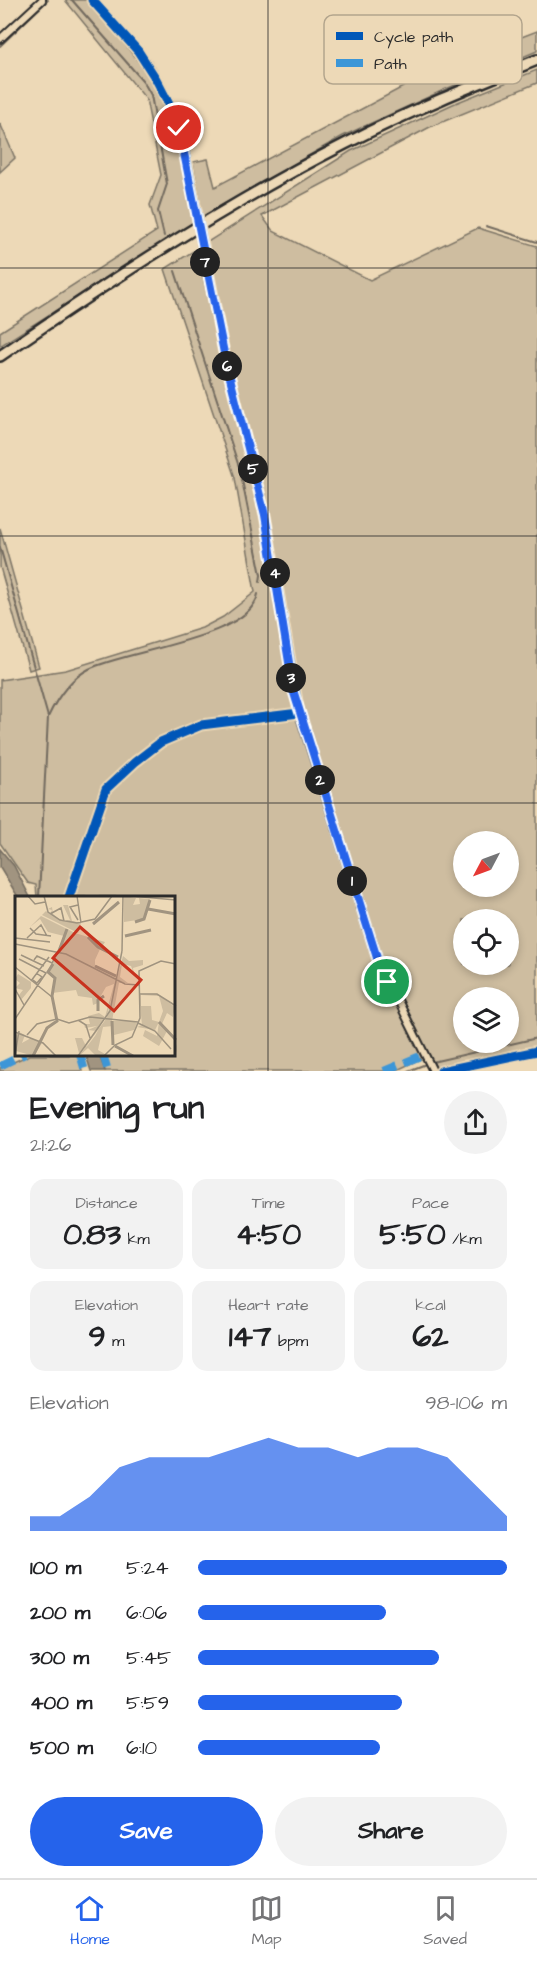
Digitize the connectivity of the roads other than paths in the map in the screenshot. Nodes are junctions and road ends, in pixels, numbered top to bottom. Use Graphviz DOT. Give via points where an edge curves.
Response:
graph roads {
  1 [pos="42,0"];
  2 [pos="92,0"];
  3 [pos="0,39"];
  4 [pos="537,60"];
  5 [pos="522,66"];
  6 [pos="478,84"];
  7 [pos="0,356"];
  8 [pos="537,1051"];
  9 [pos="433,1070"];
  10 [pos="441,1071"];
  1 -- 3 [label="street"];
  2 -- 9 [label="street, bridge" via="138,51 179,128 225,358 265,515 299,713 377,958"];
  4 -- 5 [label="main road"];
  6 -- 7 [label="main road" via="295,171 175,241"];
  8 -- 10 [label="street"];
}
